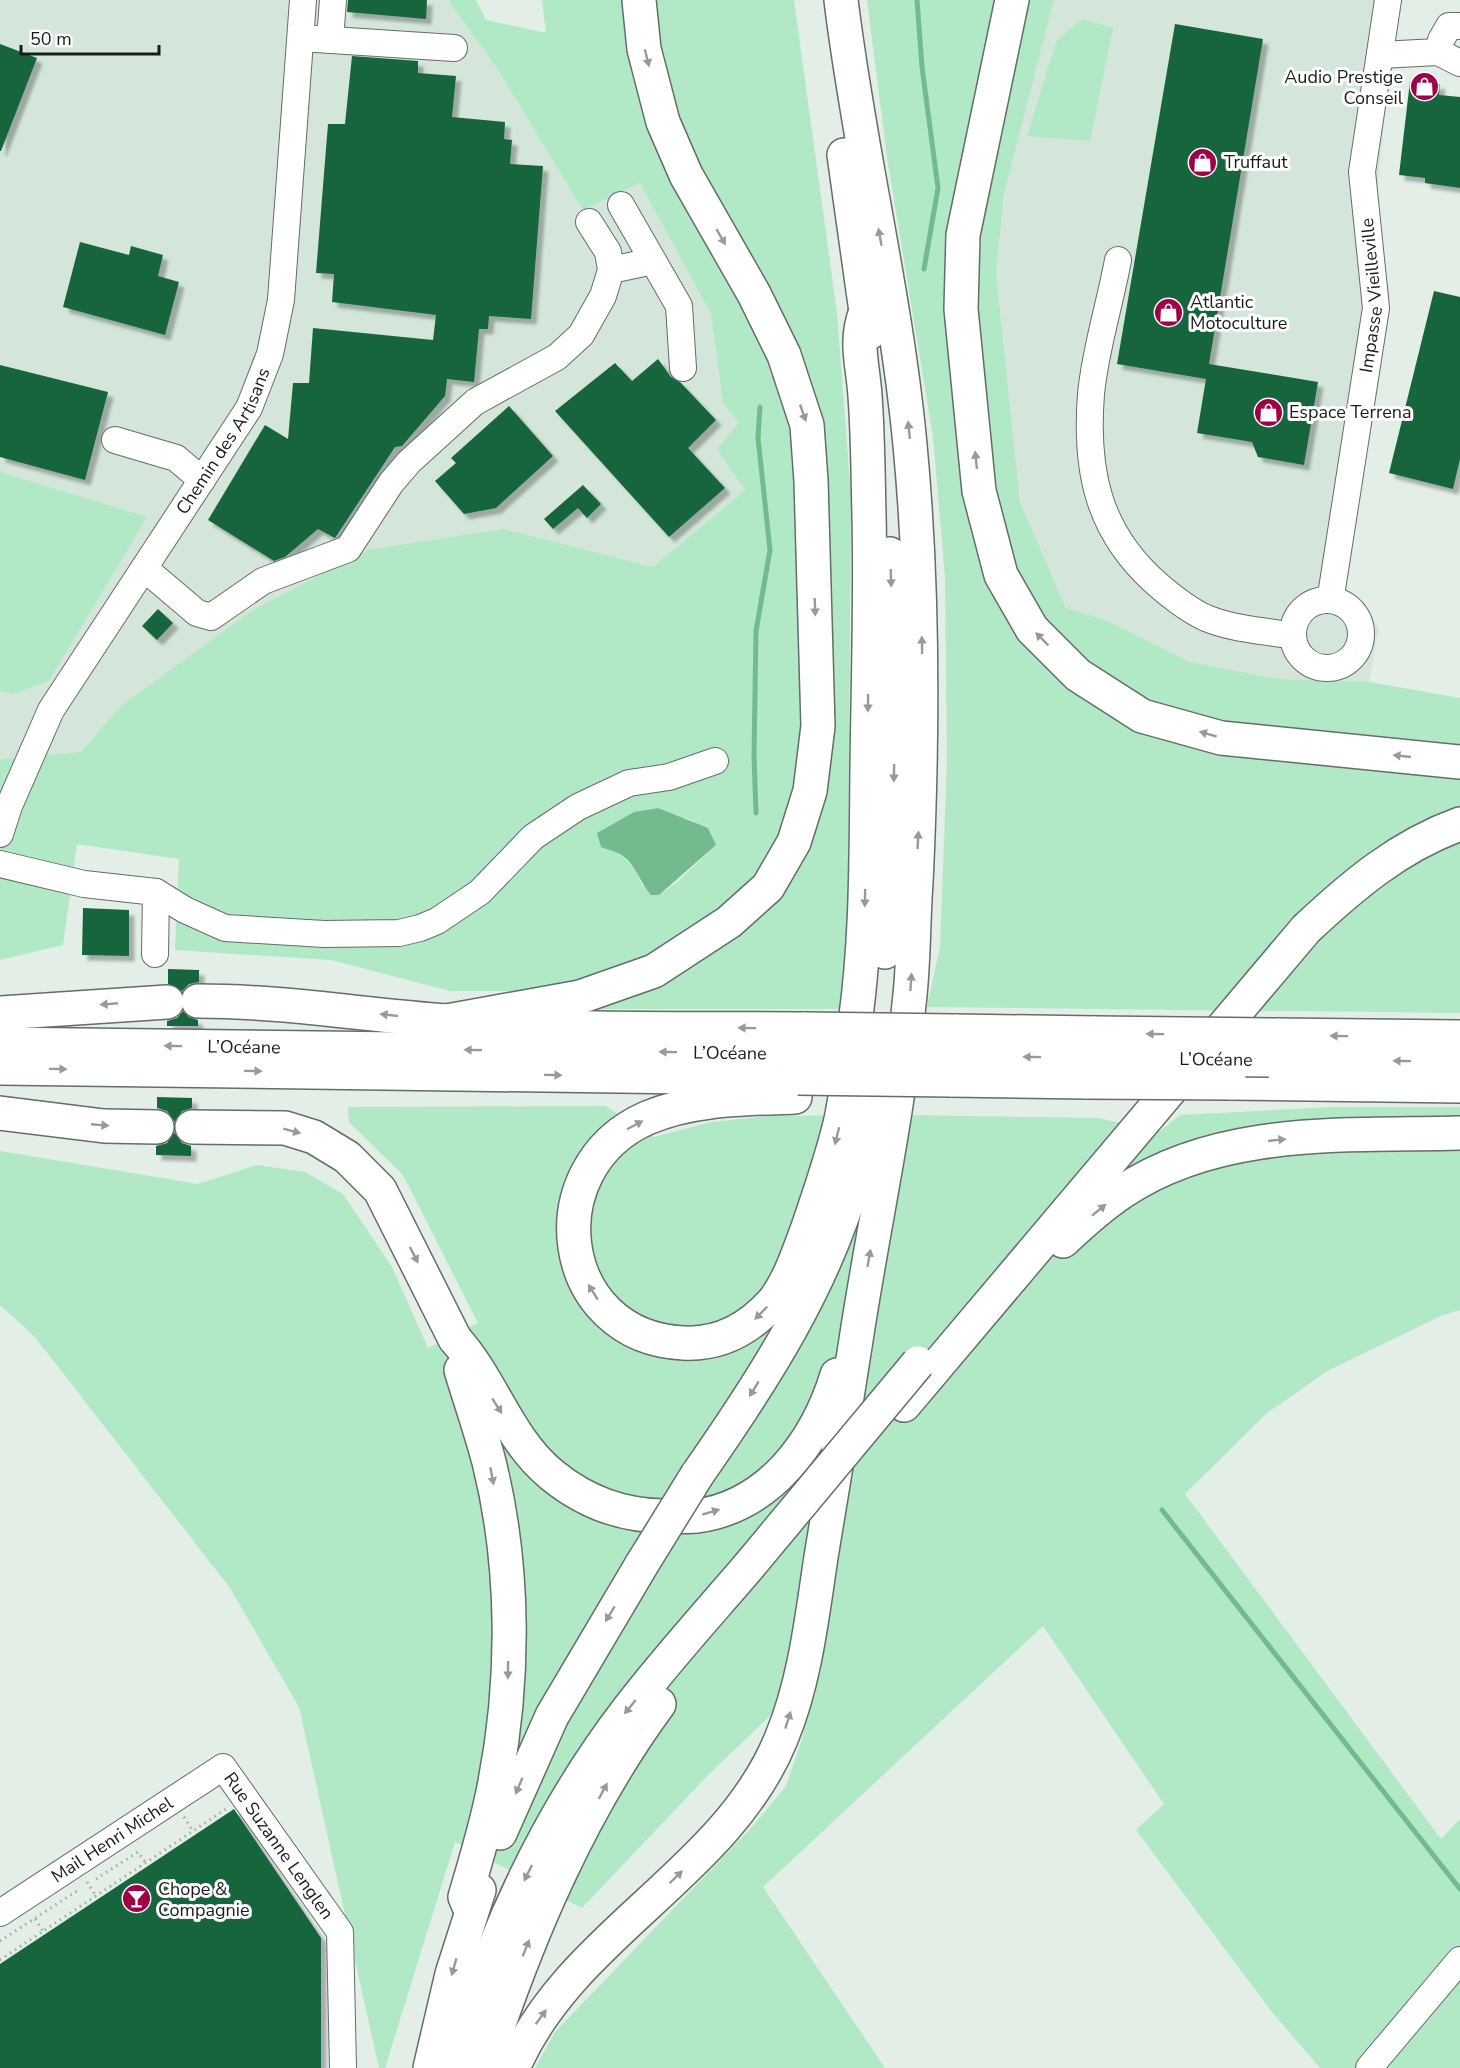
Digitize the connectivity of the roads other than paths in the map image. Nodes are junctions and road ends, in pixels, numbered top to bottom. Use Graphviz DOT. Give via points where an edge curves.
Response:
graph roads {
  1 [pos="303,0"];
  2 [pos="333,0"];
  3 [pos="639,0"];
  4 [pos="825,0"];
  5 [pos="841,0"];
  6 [pos="1012,0"];
  7 [pos="1388,0"];
  8 [pos="1460,26"];
  9 [pos="301,38"];
  10 [pos="330,40"];
  11 [pos="454,48"];
  12 [pos="1380,55"];
  13 [pos="1449,57"];
  14 [pos="621,205"];
  15 [pos="589,222"];
  16 [pos="1118,260"];
  17 [pos="653,261"];
  18 [pos="610,270"];
  19 [pos="866,311"];
  20 [pos="683,368"];
  21 [pos="115,440"];
  22 [pos="202,480"];
  23 [pos="144,568"];
  24 [pos="1331,597"];
  25 [pos="1290,635"];
  26 [pos="715,761"];
  27 [pos="1460,762"];
  28 [pos="1460,807"];
  29 [pos="1460,824"];
  30 [pos="0,834"];
  31 [pos="0,864"];
  32 [pos="156,892"];
  33 [pos="155,954"];
  34 [pos="0,1013"];
  35 [pos="447,1021"];
  36 [pos="1460,1037"];
  37 [pos="0,1044"];
  38 [pos="1273,1047"];
  39 [pos="951,1056"];
  40 [pos="1091,1057"];
  41 [pos="1460,1062"];
  42 [pos="803,1065"];
  43 [pos="0,1068"];
  44 [pos="1460,1086"];
  45 [pos="0,1113"];
  46 [pos="157,1127"];
  47 [pos="192,1127"];
  48 [pos="1460,1133"];
  49 [pos="1005,1284"];
  50 [pos="860,1316"];
  51 [pos="455,1339"];
  52 [pos="921,1372"];
  53 [pos="756,1570"];
  54 [pos="223,1767"];
  55 [pos="471,1911"];
  56 [pos="0,1913"];
  57 [pos="1460,1960"];
  58 [pos="343,2068"];
  59 [pos="430,2068"];
  60 [pos="453,2068"];
  61 [pos="484,2068"];
  62 [pos="513,2068"];
  63 [pos="1369,2068"];
  1 -- 9 [label="street, Chemin des Artisans"];
  2 -- 10 [label="street"];
  3 -- 35 [label="highway, one-way" via="644,49 663,122 686,175 784,355 807,424 818,726 810,791 794,842 768,887 729,922 654,970 580,997"];
  4 -- 19 [label="highway"];
  50 -- 5 [label="highway, one-way" via="909,1006 919,818 922,643 906,399 852,90"];
  27 -- 6 [label="highway, one-way" via="1221,738 1143,716 1078,675 1032,629 1001,575 979,491 961,309 963,235"];
  7 -- 12 [label="street, Impasse Vieilleville"];
  8 -- 13 [label="street" via="1449,26 1441,40"];
  9 -- 10 [label="street"];
  9 -- 22 [label="street, Chemin des Artisans" via="281,300 270,354 249,408"];
  10 -- 11 [label="street"];
  12 -- 13 [label="street"];
  12 -- 24 [label="street, Impasse Vieilleville" via="1362,172 1376,308"];
  14 -- 17 [label="street"];
  15 -- 18 [label="street" via="609,252"];
  16 -- 25 [label="street" via="1092,393 1090,437 1092,474 1119,544 1173,598 1204,617 1236,627"];
  17 -- 18 [label="street"];
  17 -- 20 [label="street" via="679,306"];
  18 -- 23 [label="street" via="603,296 581,334 557,357 475,402 391,483 348,549 263,581 211,617 197,613"];
  19 -- 42 [label="highway, one-way" via="858,331 865,397 869,547 864,913 858,1006 831,1161 796,1260 776,1298 754,1321 728,1336 699,1344 654,1339 613,1317 582,1273 575,1250 574,1205 592,1163 608,1143 644,1119"];
  19 -- 55 [label="highway, one-way, bridge" via="889,530 894,776 884,972 866,1121 846,1206 816,1280 758,1384 642,1564 547,1726 521,1780"];
  21 -- 22 [label="street" via="176,458"];
  22 -- 23 [label="street, Chemin des Artisans"];
  23 -- 30 [label="street, Chemin des Artisans" via="51,710"];
  24 -- 25 [label="street" via="1303,610"];
  24 -- 25 [label="street" via="1355,613 1360,639 1342,664 1332,668 1310,663"];
  26 -- 32 [label="street" via="669,777 629,783 578,807 533,837 480,892 437,921 399,933 324,934 225,928"];
  28 -- 52 [label="highway" via="1378,846 1317,894 1214,1010"];
  29 -- 49 [label="highway" via="1406,849 1369,873 1306,929"];
  31 -- 32 [label="street" via="84,884"];
  32 -- 33 [label="street"];
  35 -- 34 [label="highway, one-way" via="249,1001"];
  42 -- 35 [label="highway, one-way" via="520,1026"];
  36 -- 38 [label="highway, one-way"];
  42 -- 37 [label="highway, L’Océane, one-way"];
  38 -- 40 [label="highway, L’Océane, one-way, bridge"];
  41 -- 38 [label="highway, L’Océane, one-way"];
  39 -- 40 [label="highway, L’Océane"];
  39 -- 42 [label="highway, L’Océane, bridge"];
  39 -- 42 [label="highway, L’Océane, bridge" via="857,1079"];
  40 -- 44 [label="highway, L’Océane, bridge" via="1230,1083"];
  43 -- 42 [label="highway, L’Océane, one-way"];
  45 -- 46 [label="highway, one-way" via="104,1126"];
  47 -- 51 [label="highway, one-way" via="285,1128 314,1137 347,1157 380,1190"];
  49 -- 48 [label="highway, one-way" via="1019,1283 1123,1191 1200,1156 1250,1143 1291,1138"];
  49 -- 52 [label="highway"];
  51 -- 50 [label="highway, one-way" via="470,1356 515,1434 552,1475 593,1501 624,1513 698,1516 760,1490 806,1445 834,1386 848,1332"];
  62 -- 50 [label="highway, one-way" via="536,2025 572,1978 732,1819 781,1740 811,1621"];
  51 -- 55 [label="highway, one-way" via="496,1496 508,1625 504,1727 494,1787 465,1897"];
  52 -- 53 [label="highway, bridge"];
  53 -- 60 [label="highway, one-way" via="627,1711 560,1811 498,1936"];
  61 -- 53 [label="highway, one-way" via="505,2003 545,1905 616,1768"];
  54 -- 56 [label="street, Mail Henri Michel"];
  54 -- 58 [label="street, Rue Suzanne Lenglen" via="340,1932"];
  55 -- 59 [label="highway, one-way"];
  57 -- 63 [label="street"];
}
